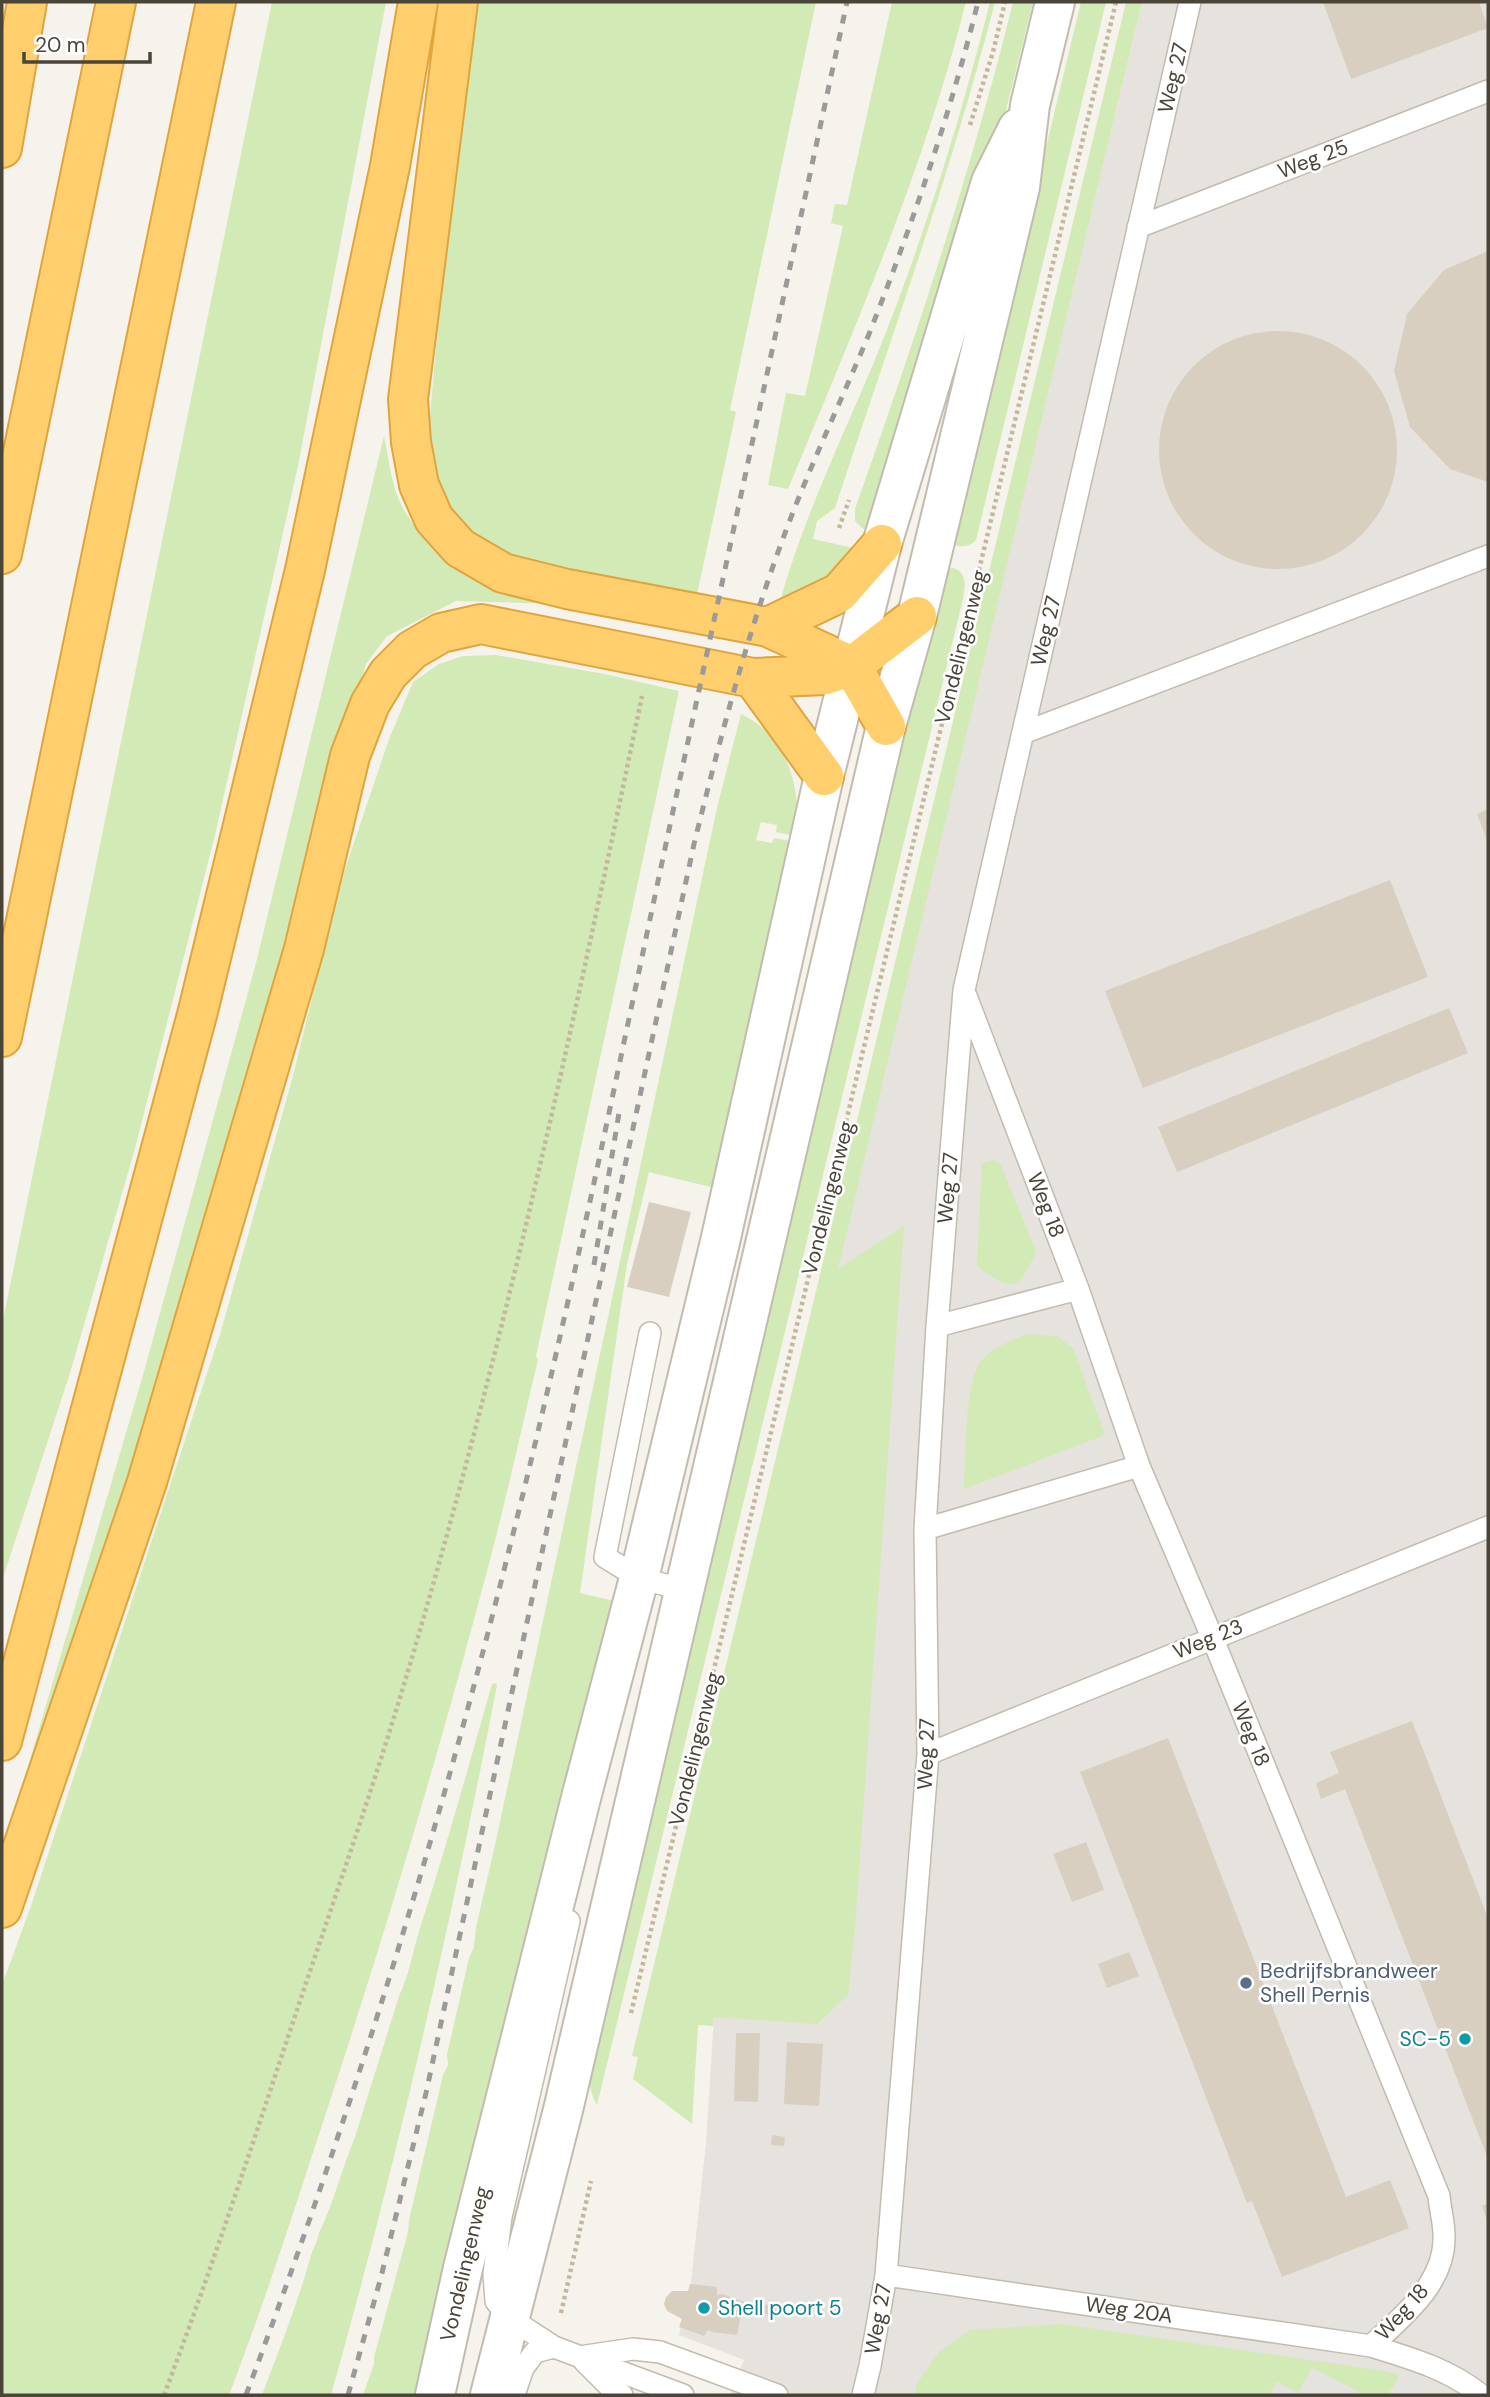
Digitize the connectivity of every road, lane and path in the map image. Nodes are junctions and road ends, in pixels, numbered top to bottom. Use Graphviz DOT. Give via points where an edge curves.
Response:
graph roads {
  1 [pos="27,2"];
  2 [pos="116,2"];
  3 [pos="216,2"];
  4 [pos="418,2"];
  5 [pos="458,2"];
  6 [pos="1055,2"];
  7 [pos="1116,2"];
  8 [pos="1190,2"];
  9 [pos="1488,91"];
  10 [pos="1030,104"];
  11 [pos="2,148"];
  12 [pos="1139,227"];
  13 [pos="882,544"];
  14 [pos="2,554"];
  15 [pos="1488,556"];
  16 [pos="917,616"];
  17 [pos="768,627"];
  18 [pos="650,657"];
  19 [pos="852,666"];
  20 [pos="753,678"];
  21 [pos="886,726"];
  22 [pos="1023,733"];
  23 [pos="824,776"];
  24 [pos="964,990"];
  25 [pos="2,1037"];
  26 [pos="1078,1289"];
  27 [pos="937,1326"];
  28 [pos="650,1333"];
  29 [pos="104,1354"];
  30 [pos="1139,1466"];
  31 [pos="1488,1527"];
  32 [pos="925,1529"];
  33 [pos="639,1578"];
  34 [pos="685,1590"];
  35 [pos="1212,1637"];
  36 [pos="2,1654"];
  37 [pos="2,1741"];
  38 [pos="928,1754"];
  39 [pos="582,1794"];
  40 [pos="2,1908"];
  41 [pos="630,2020"];
  42 [pos="593,2171"];
  43 [pos="886,2275"];
  44 [pos="508,2318"];
  45 [pos="1371,2346"];
  46 [pos="554,2347"];
  47 [pos="580,2357"];
  48 [pos="164,2395"];
  49 [pos="435,2395"];
  50 [pos="490,2395"];
  51 [pos="514,2395"];
  52 [pos="622,2395"];
  53 [pos="683,2395"];
  54 [pos="777,2395"];
  55 [pos="863,2395"];
  56 [pos="1481,2395"];
  1 -- 11 [label="highway"];
  2 -- 14 [label="highway"];
  3 -- 25 [label="highway"];
  4 -- 29 [label="highway" via="390,166 305,570 198,1011"];
  5 -- 17 [label="highway" via="408,399 419,485 434,519 460,548 503,573"];
  6 -- 10 [label="street, Vondelingenweg"];
  7 -- 41 [label="path, Vondelingenweg"];
  8 -- 12 [label="lane, Weg 27"];
  9 -- 12 [label="lane, Weg 25"];
  10 -- 13 [label="street, Vondelingenweg" via="991,182"];
  10 -- 16 [label="street, Vondelingenweg" via="1020,187"];
  12 -- 22 [label="lane, Weg 27"];
  13 -- 17 [label="highway" via="839,593"];
  13 -- 19 [label="street, Vondelingenweg"];
  15 -- 22 [label="lane"];
  16 -- 19 [label="highway"];
  16 -- 21 [label="street, Vondelingenweg"];
  17 -- 19 [label="highway"];
  18 -- 20 [label="highway"];
  18 -- 40 [label="highway" via="481,624 440,633 412,650 388,674 370,704 350,755 304,949 147,1482"];
  18 -- 48 [label="path" via="539,1165 431,1587 267,2105"];
  19 -- 20 [label="highway" via="826,675"];
  19 -- 21 [label="highway"];
  19 -- 23 [label="street, Vondelingenweg"];
  20 -- 23 [label="highway"];
  21 -- 34 [label="street, Vondelingenweg"];
  22 -- 24 [label="lane, Weg 27"];
  23 -- 33 [label="street, Vondelingenweg"];
  24 -- 26 [label="lane, Weg 18"];
  24 -- 27 [label="lane, Weg 27"];
  26 -- 27 [label="lane"];
  26 -- 30 [label="lane, Weg 18"];
  27 -- 32 [label="lane, Weg 27"];
  28 -- 33 [label="lane" via="605,1557"];
  29 -- 36 [label="highway"];
  29 -- 37 [label="highway"];
  30 -- 32 [label="lane"];
  30 -- 35 [label="lane, Weg 18"];
  31 -- 35 [label="lane, Weg 23"];
  32 -- 38 [label="lane, Weg 27"];
  33 -- 34 [label="lane"];
  33 -- 39 [label="street, Vondelingenweg"];
  34 -- 44 [label="street, Vondelingenweg" via="563,2109"];
  35 -- 38 [label="lane, Weg 23"];
  35 -- 45 [label="lane, Weg 18" via="1438,2196 1444,2236 1440,2267 1416,2303"];
  38 -- 43 [label="lane, Weg 27"];
  39 -- 44 [label="lane" via="579,1872 501,2217 494,2274 496,2301"];
  39 -- 49 [label="street, Vondelingenweg"];
  42 -- 46 [label="path"];
  43 -- 45 [label="lane, Weg 20A"];
  43 -- 55 [label="lane, Weg 27"];
  44 -- 46 [label="lane"];
  44 -- 50 [label="street, Vondelingenweg"];
  45 -- 56 [label="lane, Weg 18" via="1420,2361"];
  46 -- 47 [label="lane"];
  46 -- 51 [label="lane" via="535,2352 523,2368"];
  47 -- 52 [label="lane"];
  47 -- 53 [label="lane"];
  47 -- 54 [label="lane" via="633,2349 660,2351"];
}
